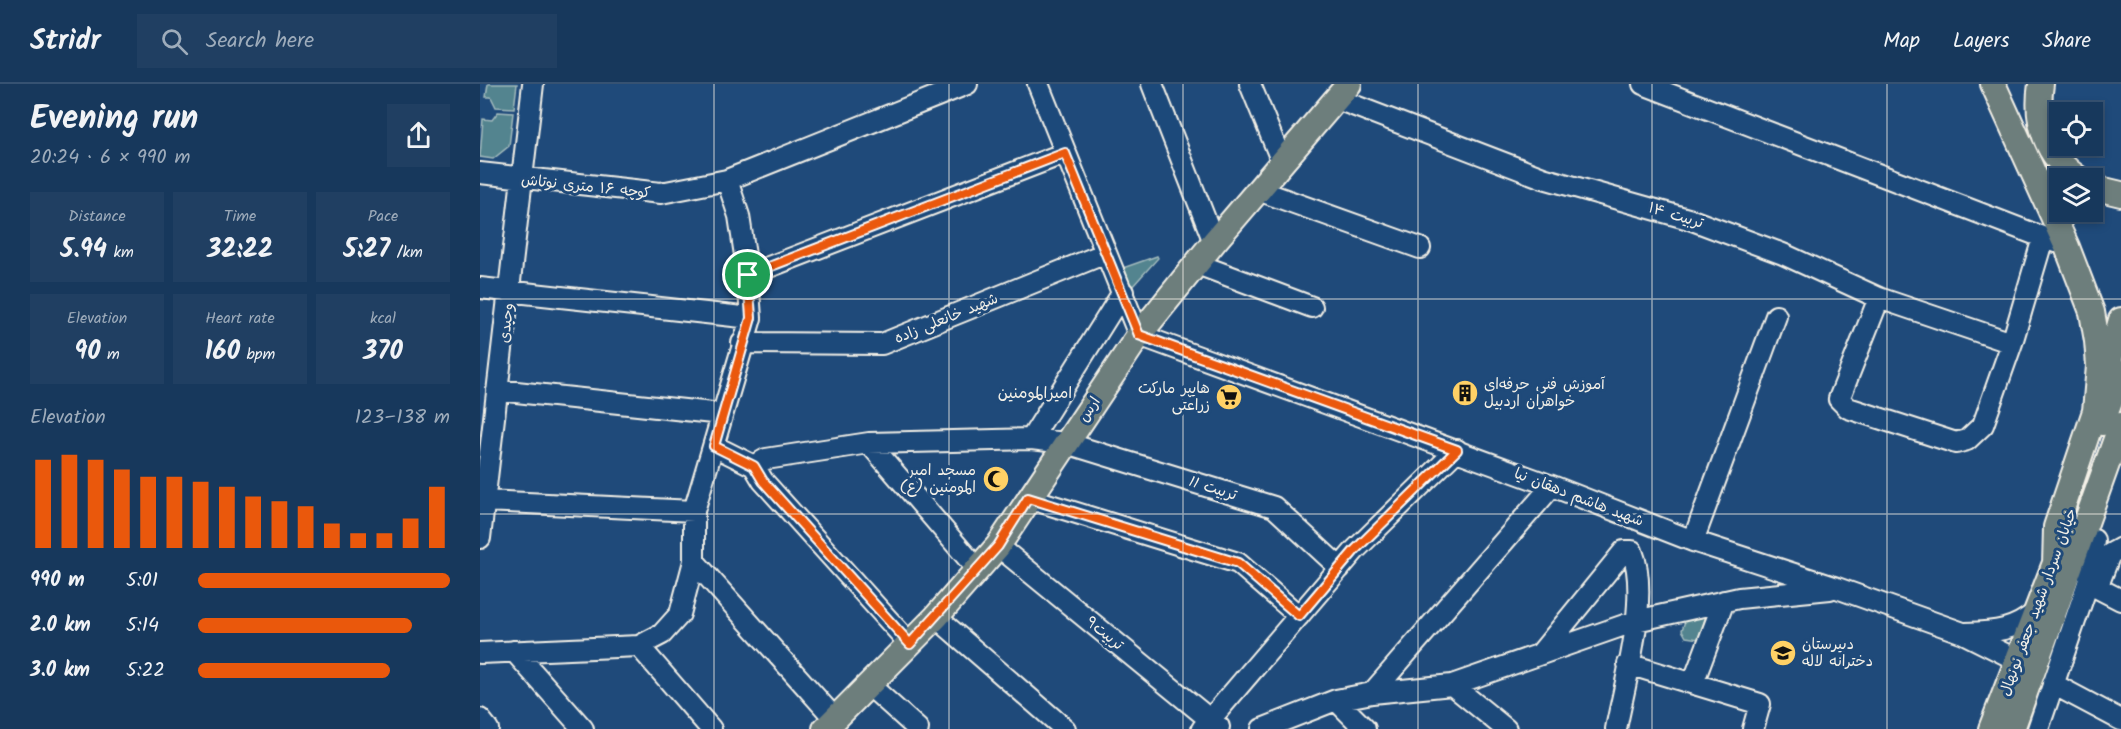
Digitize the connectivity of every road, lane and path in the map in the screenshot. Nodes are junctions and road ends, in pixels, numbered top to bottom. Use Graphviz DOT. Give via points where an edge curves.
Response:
graph roads {
  1 [pos="533,84"];
  2 [pos="967,84"];
  3 [pos="1038,84"];
  4 [pos="1152,84"];
  5 [pos="1250,84"];
  6 [pos="1643,84"];
  7 [pos="1993,84"];
  8 [pos="2041,84"];
  9 [pos="1343,92"];
  10 [pos="1065,153"];
  11 [pos="1282,162"];
  12 [pos="2066,168"];
  13 [pos="480,173"];
  14 [pos="521,179"];
  15 [pos="727,180"];
  16 [pos="1258,190"];
  17 [pos="2103,190"];
  18 [pos="2121,194"];
  19 [pos="2043,238"];
  20 [pos="1214,242"];
  21 [pos="2067,247"];
  22 [pos="1420,248"];
  23 [pos="1106,253"];
  24 [pos="1197,264"];
  25 [pos="748,275"];
  26 [pos="480,288"];
  27 [pos="510,290"];
  28 [pos="1123,292"];
  29 [pos="1879,298"];
  30 [pos="1312,307"];
  31 [pos="1776,316"];
  32 [pos="751,318"];
  33 [pos="2121,320"];
  34 [pos="1139,335"];
  35 [pos="742,343"];
  36 [pos="2012,343"];
  37 [pos="2121,372"];
  38 [pos="497,390"];
  39 [pos="2096,406"];
  40 [pos="722,414"];
  41 [pos="2121,425"];
  42 [pos="1031,439"];
  43 [pos="869,443"];
  44 [pos="1066,443"];
  45 [pos="714,446"];
  46 [pos="1457,450"];
  47 [pos="754,466"];
  48 [pos="2102,476"];
  49 [pos="1552,486"];
  50 [pos="1028,498"];
  51 [pos="485,501"];
  52 [pos="694,511"];
  53 [pos="480,538"];
  54 [pos="2094,540"];
  55 [pos="1693,541"];
  56 [pos="998,546"];
  57 [pos="2121,548"];
  58 [pos="694,561"];
  59 [pos="2062,566"];
  60 [pos="1340,568"];
  61 [pos="978,570"];
  62 [pos="2092,586"];
  63 [pos="1837,588"];
  64 [pos="2121,600"];
  65 [pos="1724,601"];
  66 [pos="2037,611"];
  67 [pos="1299,616"];
  68 [pos="936,617"];
  69 [pos="1636,621"];
  70 [pos="1963,633"];
  71 [pos="910,644"];
  72 [pos="639,646"];
  73 [pos="514,651"];
  74 [pos="480,653"];
  75 [pos="1539,655"];
  76 [pos="2017,660"];
  77 [pos="1628,664"];
  78 [pos="1693,683"];
  79 [pos="2053,684"];
  80 [pos="869,685"];
  81 [pos="1452,685"];
  82 [pos="1372,693"];
  83 [pos="1336,700"];
  84 [pos="480,719"];
  85 [pos="2121,720"];
  86 [pos="830,724"];
  87 [pos="1212,726"];
  88 [pos="488,729"];
  89 [pos="584,729"];
  90 [pos="711,729"];
  91 [pos="918,729"];
  92 [pos="1065,729"];
  93 [pos="1262,729"];
  94 [pos="1365,729"];
  95 [pos="1506,729"];
  96 [pos="1616,729"];
  97 [pos="1753,729"];
  98 [pos="1991,729"];
  99 [pos="2012,729"];
  100 [pos="2038,729"];
  1 -- 14 [label="street, وحیدی"];
  2 -- 15 [label="street, کوچه ۱۶ متری نوتاش"];
  3 -- 10 [label="street"];
  4 -- 20 [label="street"];
  5 -- 11 [label="street"];
  6 -- 19 [label="street"];
  7 -- 21 [label="main road"];
  8 -- 12 [label="main road" via="2039,117 2045,140 2055,158"];
  9 -- 11 [label="main road, ارس"];
  9 -- 29 [label="street, تربیت ۱۴" via="1543,178 1725,232"];
  10 -- 23 [label="street"];
  10 -- 25 [label="street"];
  11 -- 16 [label="main road, ارس"];
  13 -- 14 [label="street, کوچه ۱۶ متری نوتاش"];
  14 -- 15 [label="street, کوچه ۱۶ متری نوتاش" via="661,193"];
  14 -- 27 [label="street, وحیدی"];
  15 -- 25 [label="street" via="739,216"];
  16 -- 20 [label="main road, ارس"];
  16 -- 22 [label="street"];
  17 -- 18 [label="main road"];
  19 -- 21 [label="street"];
  19 -- 36 [label="street"];
  20 -- 24 [label="main road, ارس"];
  21 -- 39 [label="main road" via="2092,312 2099,366"];
  23 -- 28 [label="street"];
  23 -- 35 [label="street, شهید خانعلی زاده" via="882,344"];
  24 -- 30 [label="street"];
  24 -- 34 [label="main road, ارس"];
  25 -- 32 [label="street"];
  26 -- 27 [label="street"];
  27 -- 32 [label="street"];
  27 -- 38 [label="street, وحیدی"];
  28 -- 34 [label="street"];
  28 -- 42 [label="street"];
  29 -- 36 [label="street, تربیت ۱۴"];
  29 -- 36 [label="street" via="1839,399 1848,408 1956,442 1967,440 1983,425"];
  31 -- 55 [label="street"];
  32 -- 35 [label="street"];
  33 -- 39 [label="main road"];
  34 -- 44 [label="main road, ارس"];
  34 -- 46 [label="street, شهید هاشم دهقان نیا"];
  35 -- 40 [label="street"];
  37 -- 48 [label="main road"];
  38 -- 40 [label="street"];
  38 -- 51 [label="street, وحیدی"];
  39 -- 59 [label="main road" via="2056,527"];
  40 -- 45 [label="street"];
  41 -- 48 [label="main road"];
  42 -- 43 [label="street, تربیت 11"];
  42 -- 44 [label="street, تربیت 11"];
  43 -- 47 [label="street, تربیت 11" via="766,459"];
  43 -- 61 [label="street"];
  44 -- 50 [label="main road, ارس"];
  44 -- 60 [label="street, تربیت 11" via="1274,507"];
  45 -- 47 [label="street"];
  45 -- 52 [label="street"];
  46 -- 49 [label="street, شهید هاشم دهقان نیا"];
  46 -- 60 [label="street"];
  47 -- 71 [label="street" via="763,481"];
  48 -- 54 [label="main road"];
  48 -- 59 [label="main road, خیابان سردار شهید جعفر نونهال"];
  49 -- 55 [label="street, شهید هاشم دهقان نیا"];
  49 -- 82 [label="street"];
  50 -- 56 [label="main road, ارس"];
  50 -- 67 [label="street" via="1238,563"];
  51 -- 52 [label="street"];
  51 -- 53 [label="street, وحیدی"];
  52 -- 58 [label="street"];
  54 -- 59 [label="main road"];
  54 -- 62 [label="street"];
  55 -- 63 [label="street, شهید هاشم دهقان نیا"];
  56 -- 61 [label="main road, ارس"];
  56 -- 87 [label="street, تربیت۹"];
  57 -- 62 [label="street" via="2110,554"];
  58 -- 72 [label="street" via="680,614 662,634"];
  58 -- 86 [label="street"];
  59 -- 66 [label="main road, خیابان سردار شهید جعفر نونهال"];
  59 -- 99 [label="main road, خیابان سردار شهید جعفر نونهال"];
  60 -- 67 [label="street"];
  61 -- 68 [label="main road, ارس"];
  62 -- 64 [label="street"];
  62 -- 79 [label="street"];
  63 -- 65 [label="street"];
  63 -- 70 [label="street, شهید هاشم دهقان نیا"];
  65 -- 69 [label="street"];
  65 -- 78 [label="street"];
  66 -- 70 [label="street" via="2022,624 1995,632"];
  66 -- 76 [label="main road, خیابان سردار شهید جعفر نونهال"];
  67 -- 87 [label="street"];
  68 -- 71 [label="main road, ارس"];
  68 -- 92 [label="street"];
  69 -- 75 [label="street"];
  69 -- 75 [label="street" via="1637,564 1632,551 1624,551"];
  69 -- 77 [label="street"];
  70 -- 76 [label="street, شهید هاشم دهقان نیا"];
  71 -- 80 [label="main road, ارس"];
  72 -- 73 [label="street"];
  72 -- 90 [label="street"];
  73 -- 74 [label="street"];
  73 -- 89 [label="street"];
  75 -- 81 [label="street"];
  76 -- 98 [label="main road, خیابان سردار شهید جعفر نونهال"];
  77 -- 78 [label="street"];
  77 -- 96 [label="street"];
  78 -- 97 [label="street" via="1760,704"];
  79 -- 85 [label="street"];
  79 -- 100 [label="street"];
  80 -- 86 [label="main road, ارس"];
  80 -- 91 [label="street"];
  81 -- 82 [label="street"];
  81 -- 95 [label="street"];
  82 -- 83 [label="street"];
  83 -- 93 [label="street"];
  83 -- 94 [label="street"];
  84 -- 88 [label="street"];
}
